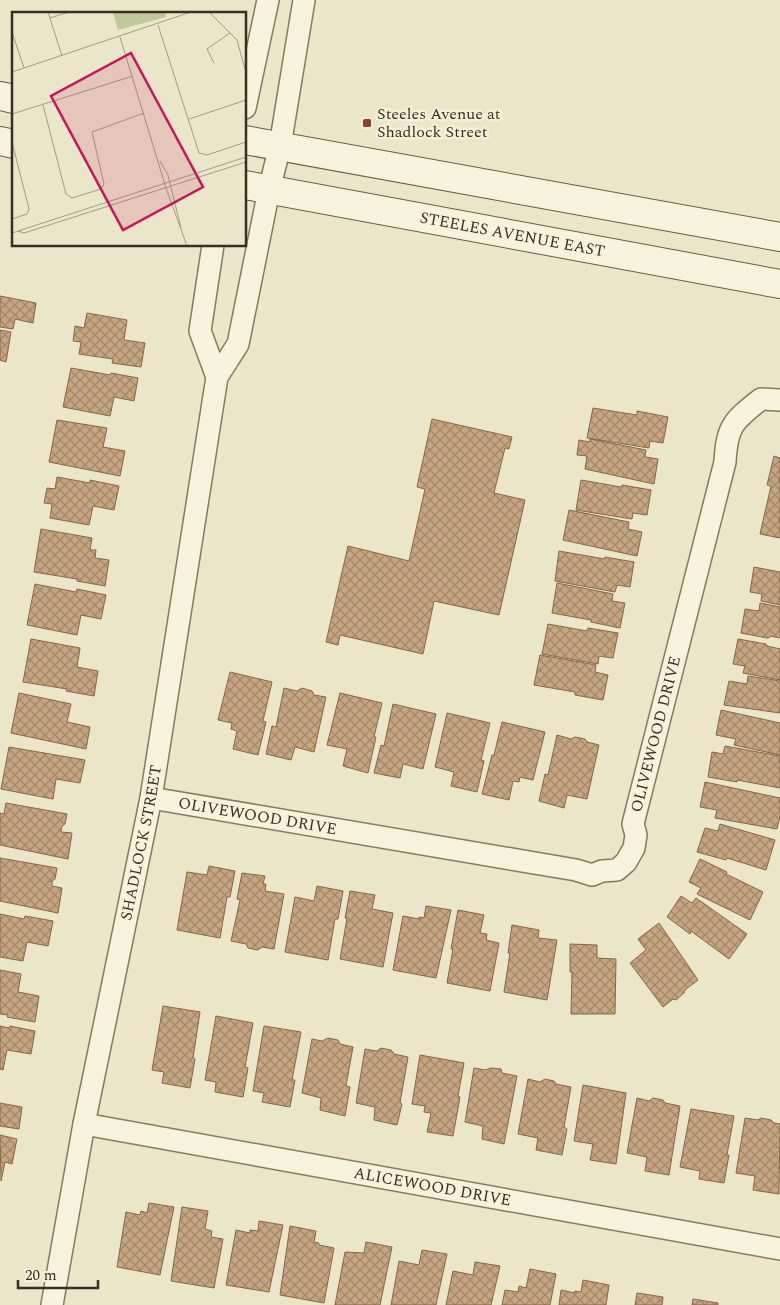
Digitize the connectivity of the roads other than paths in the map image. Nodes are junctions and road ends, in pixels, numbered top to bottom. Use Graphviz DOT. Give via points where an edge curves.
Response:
graph roads {
  1 [pos="268,0"];
  2 [pos="304,0"];
  3 [pos="246,103"];
  4 [pos="246,140"];
  5 [pos="280,146"];
  6 [pos="257,187"];
  7 [pos="780,237"];
  8 [pos="213,246"];
  9 [pos="780,284"];
  10 [pos="216,377"];
  11 [pos="780,400"];
  12 [pos="151,798"];
  13 [pos="84,1124"];
  14 [pos="780,1249"];
  15 [pos="52,1305"];
  1 -- 3 [label="street"];
  2 -- 5 [label="street, SHADLOCK STREET"];
  4 -- 5 [label="main road"];
  5 -- 6 [label="street, SHADLOCK STREET"];
  5 -- 7 [label="main road"];
  6 -- 9 [label="main road, STEELES AVENUE EAST"];
  6 -- 10 [label="street, SHADLOCK STREET" via="238,344"];
  8 -- 10 [label="street, SHADLOCK STREET" via="200,331"];
  10 -- 12 [label="street, SHADLOCK STREET"];
  11 -- 12 [label="street, OLIVEWOOD DRIVE" via="761,399 744,412 734,421 726,444 725,462 633,824 636,835 634,848 617,870 592,874"];
  12 -- 13 [label="street, SHADLOCK STREET"];
  13 -- 14 [label="street, ALICEWOOD DRIVE"];
  13 -- 15 [label="street, SHADLOCK STREET"];
}
